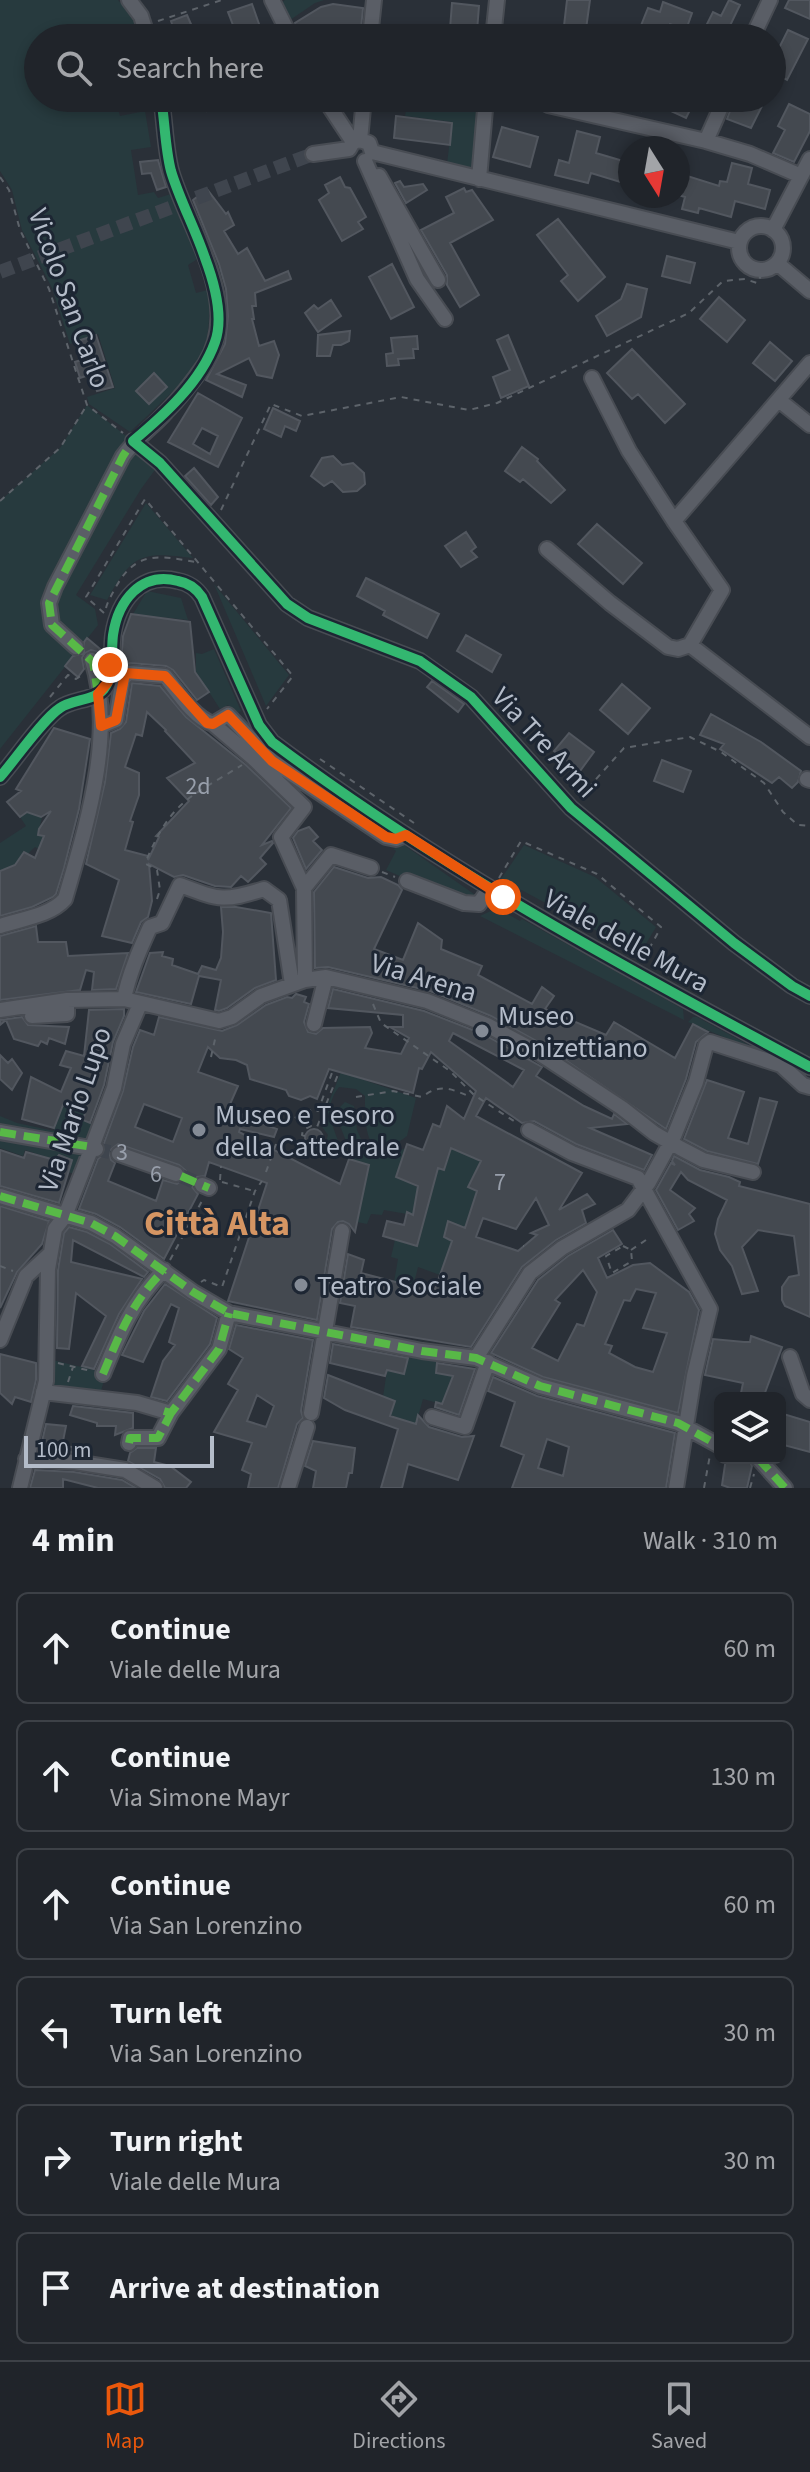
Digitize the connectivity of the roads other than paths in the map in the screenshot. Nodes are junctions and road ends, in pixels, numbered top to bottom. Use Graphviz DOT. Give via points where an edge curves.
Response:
graph roads {
  1 [pos="129,0"];
  2 [pos="272,0"];
  3 [pos="374,0"];
  4 [pos="497,0"];
  5 [pos="770,0"];
  6 [pos="146,24"];
  7 [pos="284,24"];
  8 [pos="371,24"];
  9 [pos="494,24"];
  10 [pos="759,24"];
  11 [pos="163,112"];
  12 [pos="333,112"];
  13 [pos="361,112"];
  14 [pos="485,112"];
  15 [pos="579,112"];
  16 [pos="719,112"];
  17 [pos="706,141"];
  18 [pos="354,144"];
  19 [pos="313,154"];
  20 [pos="369,157"];
  21 [pos="810,159"];
  22 [pos="801,176"];
  23 [pos="479,179"];
  24 [pos="773,230"];
  25 [pos="739,242"];
  26 [pos="768,270"];
  27 [pos="438,280"];
  28 [pos="810,291"];
  29 [pos="445,319"];
  30 [pos="810,363"];
  31 [pos="592,378"];
  32 [pos="785,405"];
  33 [pos="810,425"];
  34 [pos="133,441"];
  35 [pos="674,521"];
  36 [pos="547,549"];
  37 [pos="690,645"];
  38 [pos="76,647"];
  39 [pos="92,660"];
  40 [pos="98,694"];
  41 [pos="210,723"];
  42 [pos="101,726"];
  43 [pos="810,737"];
  44 [pos="0,777"];
  45 [pos="406,835"];
  46 [pos="371,868"];
  47 [pos="407,881"];
  48 [pos="492,884"];
  49 [pos="304,888"];
  50 [pos="0,926"];
  51 [pos="326,977"];
  52 [pos="292,984"];
  53 [pos="810,996"];
  54 [pos="124,999"];
  55 [pos="67,1000"];
  56 [pos="140,1004"];
  57 [pos="0,1010"];
  58 [pos="32,1016"];
  59 [pos="314,1024"];
  60 [pos="810,1067"];
  61 [pos="810,1087"];
  62 [pos="529,1130"];
  63 [pos="0,1132"];
  64 [pos="670,1143"];
  65 [pos="94,1148"];
  66 [pos="119,1154"];
  67 [pos="753,1172"];
  68 [pos="176,1174"];
  69 [pos="644,1187"];
  70 [pos="0,1196"];
  71 [pos="65,1216"];
  72 [pos="342,1231"];
  73 [pos="50,1254"];
  74 [pos="166,1267"];
  75 [pos="229,1313"];
  76 [pos="325,1330"];
  77 [pos="0,1340"];
  78 [pos="790,1357"];
  79 [pos="482,1360"];
  80 [pos="103,1374"];
  81 [pos="43,1392"];
  82 [pos="810,1400"];
  83 [pos="168,1412"];
  84 [pos="432,1417"];
  85 [pos="687,1427"];
  86 [pos="129,1443"];
  87 [pos="714,1443"];
  88 [pos="26,1459"];
  89 [pos="761,1464"];
  90 [pos="20,1488"];
  91 [pos="155,1488"];
  92 [pos="288,1488"];
  93 [pos="676,1488"];
  94 [pos="785,1488"];
  1 -- 6 [label="street"];
  2 -- 7 [label="street"];
  3 -- 8 [label="street"];
  4 -- 9 [label="street"];
  5 -- 10 [label="street"];
  11 -- 34 [label="street" via="170,168 215,291 216,339 205,363 167,412"];
  12 -- 18 [label="street"];
  13 -- 18 [label="street"];
  14 -- 23 [label="street"];
  15 -- 17 [label="street"];
  16 -- 17 [label="street"];
  17 -- 22 [label="street"];
  18 -- 19 [label="street"];
  18 -- 20 [label="street" via="353,160"];
  20 -- 23 [label="street"];
  20 -- 27 [label="street"];
  20 -- 29 [label="street" via="417,279"];
  21 -- 22 [label="street"];
  22 -- 24 [label="street"];
  23 -- 25 [label="street"];
  24 -- 25 [label="street" via="752,228"];
  24 -- 26 [label="street" via="782,252"];
  25 -- 26 [label="street" via="743,262"];
  26 -- 28 [label="street"];
  30 -- 35 [label="street"];
  31 -- 35 [label="street" via="629,451"];
  32 -- 33 [label="street"];
  34 -- 38 [label="street" via="49,603 52,625"];
  34 -- 53 [label="street, Via Tre Armi" via="153,455 287,604 308,618 420,661 471,697 571,808 734,943"];
  35 -- 37 [label="street" via="722,590"];
  36 -- 37 [label="street" via="668,647"];
  37 -- 43 [label="street"];
  39 -- 40 [label="street"];
  40 -- 42 [label="street"];
  40 -- 44 [label="street" via="59,708"];
  40 -- 45 [label="street, Viale delle Mura" via="109,676 116,622 136,587 157,578 193,586 264,733"];
  41 -- 42 [label="street" via="165,676 125,673 116,720"];
  41 -- 45 [label="street" via="228,715 272,761 386,837"];
  41 -- 49 [label="street" via="304,807 281,837"];
  42 -- 50 [label="street" via="90,810 65,899 47,912"];
  45 -- 48 [label="street, Viale delle Mura"];
  46 -- 49 [label="street" via="331,855"];
  47 -- 48 [label="street" via="479,904"];
  48 -- 60 [label="street, Viale delle Mura" via="637,974"];
  49 -- 52 [label="street"];
  51 -- 52 [label="street, Via Arena"];
  51 -- 59 [label="street, Via Arena"];
  51 -- 64 [label="street, Via Arena" via="427,1001 487,1025 537,1052"];
  52 -- 54 [label="street" via="279,900 264,889 220,900 180,885 162,923 150,927"];
  52 -- 56 [label="street, Via Arena" via="219,1021"];
  54 -- 55 [label="street"];
  54 -- 56 [label="street"];
  55 -- 57 [label="street"];
  55 -- 58 [label="street" via="67,1014"];
  56 -- 65 [label="street, Via Mario Lupo" via="123,1044"];
  61 -- 64 [label="street" via="781,1065 710,1042"];
  62 -- 69 [label="street" via="638,1178"];
  63 -- 65 [label="street"];
  64 -- 67 [label="street, Via Arena" via="703,1160"];
  64 -- 69 [label="street"];
  65 -- 71 [label="street, Via Mario Lupo"];
  66 -- 68 [label="street"];
  69 -- 79 [label="street" via="628,1210 530,1273"];
  69 -- 85 [label="street" via="710,1309"];
  70 -- 71 [label="street"];
  71 -- 73 [label="street, Via Mario Lupo" via="55,1229"];
  71 -- 74 [label="street" via="91,1223"];
  72 -- 76 [label="street"];
  73 -- 77 [label="street" via="26,1276"];
  73 -- 81 [label="street"];
  74 -- 75 [label="street" via="193,1292"];
  74 -- 80 [label="street" via="128,1315"];
  75 -- 76 [label="street"];
  75 -- 83 [label="street" via="219,1349"];
  76 -- 79 [label="street"];
  76 -- 92 [label="street" via="309,1420"];
  78 -- 82 [label="street"];
  79 -- 84 [label="street" via="465,1427"];
  79 -- 85 [label="street" via="540,1386"];
  81 -- 83 [label="street"];
  81 -- 88 [label="street"];
  83 -- 86 [label="street" via="158,1438 130,1438"];
  85 -- 87 [label="street"];
  85 -- 93 [label="street"];
  88 -- 90 [label="street"];
  88 -- 91 [label="street" via="125,1470"];
  89 -- 94 [label="street"];
}
